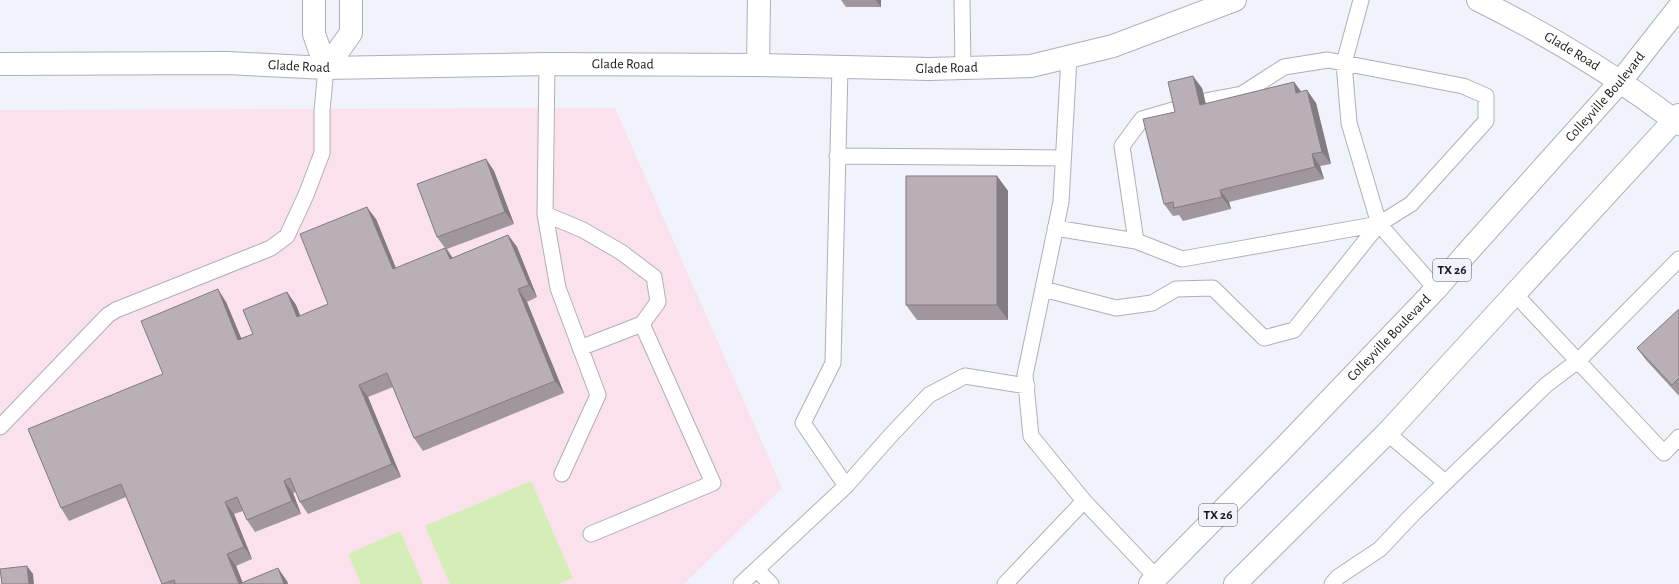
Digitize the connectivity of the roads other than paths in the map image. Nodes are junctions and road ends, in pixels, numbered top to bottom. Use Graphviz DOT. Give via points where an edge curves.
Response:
graph roads {
  1 [pos="314,0"];
  2 [pos="351,0"];
  3 [pos="758,0"];
  4 [pos="962,0"];
  5 [pos="1235,0"];
  6 [pos="1362,0"];
  7 [pos="1478,0"];
  8 [pos="1203,6"];
  9 [pos="1679,7"];
  10 [pos="1070,57"];
  11 [pos="1344,63"];
  12 [pos="0,64"];
  13 [pos="547,64"];
  14 [pos="758,65"];
  15 [pos="840,67"];
  16 [pos="326,68"];
  17 [pos="963,68"];
  18 [pos="1620,82"];
  19 [pos="1205,100"];
  20 [pos="1180,108"];
  21 [pos="1677,120"];
  22 [pos="838,156"];
  23 [pos="1063,158"];
  24 [pos="545,214"];
  25 [pos="1379,224"];
  26 [pos="1055,228"];
  27 [pos="1136,241"];
  28 [pos="1679,259"];
  29 [pos="1043,289"];
  30 [pos="1436,289"];
  31 [pos="1515,294"];
  32 [pos="642,324"];
  33 [pos="580,348"];
  34 [pos="1579,360"];
  35 [pos="1026,386"];
  36 [pos="0,427"];
  37 [pos="1387,434"];
  38 [pos="1679,437"];
  39 [pos="562,474"];
  40 [pos="1445,482"];
  41 [pos="846,486"];
  42 [pos="1084,501"];
  43 [pos="591,534"];
  44 [pos="756,570"];
  45 [pos="1156,582"];
  46 [pos="741,584"];
  47 [pos="771,584"];
  48 [pos="1005,584"];
  49 [pos="1235,584"];
  50 [pos="1332,584"];
  1 -- 16 [label="main road" via="314,34"];
  2 -- 16 [label="main road" via="351,32"];
  3 -- 14 [label="main road"];
  4 -- 17 [label="lane"];
  5 -- 8 [label="main road, Glade Road"];
  6 -- 11 [label="lane"];
  7 -- 18 [label="main road, Glade Road" via="1583,56"];
  8 -- 10 [label="main road, Glade Road" via="1113,46"];
  9 -- 18 [label="main road, Colleyville Boulevard / TX 26"];
  10 -- 17 [label="main road, Glade Road" via="1031,66"];
  10 -- 23 [label="lane"];
  11 -- 19 [label="lane" via="1328,60 1284,67 1242,94"];
  11 -- 25 [label="lane" via="1349,123"];
  11 -- 25 [label="lane" via="1463,86 1486,96 1486,121 1411,204"];
  12 -- 16 [label="main road, Glade Road" via="227,63"];
  13 -- 14 [label="main road, Glade Road"];
  13 -- 16 [label="main road, Glade Road"];
  13 -- 24 [label="lane"];
  14 -- 15 [label="main road, Glade Road"];
  15 -- 17 [label="main road, Glade Road"];
  15 -- 22 [label="lane"];
  16 -- 36 [label="lane" via="322,153 287,236 271,248 108,315"];
  18 -- 21 [label="main road, Glade Road"];
  18 -- 30 [label="main road, Colleyville Boulevard / TX 26"];
  20 -- 27 [label="lane" via="1142,119 1122,146"];
  21 -- 31 [label="main road"];
  22 -- 23 [label="lane"];
  22 -- 41 [label="lane" via="833,363 803,423"];
  23 -- 26 [label="lane" via="1061,202"];
  24 -- 32 [label="lane" via="583,230 621,252 654,277 658,302"];
  24 -- 33 [label="lane" via="558,288"];
  25 -- 27 [label="lane" via="1182,259"];
  25 -- 29 [label="lane" via="1294,330 1264,338 1213,288 1176,289 1152,303 1116,308"];
  25 -- 30 [label="lane"];
  26 -- 27 [label="lane"];
  26 -- 29 [label="lane"];
  28 -- 34 [label="lane"];
  29 -- 35 [label="lane"];
  30 -- 45 [label="main road, Colleyville Boulevard / TX 26"];
  31 -- 34 [label="lane"];
  31 -- 37 [label="main road"];
  32 -- 33 [label="lane"];
  32 -- 43 [label="lane" via="713,483"];
  33 -- 39 [label="lane" via="598,396"];
  34 -- 38 [label="lane" via="1664,453"];
  34 -- 40 [label="lane" via="1546,385"];
  35 -- 41 [label="lane" via="965,376 929,395"];
  35 -- 42 [label="lane" via="1031,436"];
  37 -- 40 [label="lane"];
  37 -- 49 [label="main road"];
  40 -- 50 [label="lane" via="1380,549 1338,577"];
  41 -- 44 [label="lane"];
  42 -- 45 [label="lane"];
  42 -- 48 [label="lane"];
  44 -- 46 [label="lane"];
  44 -- 47 [label="lane"];
}
